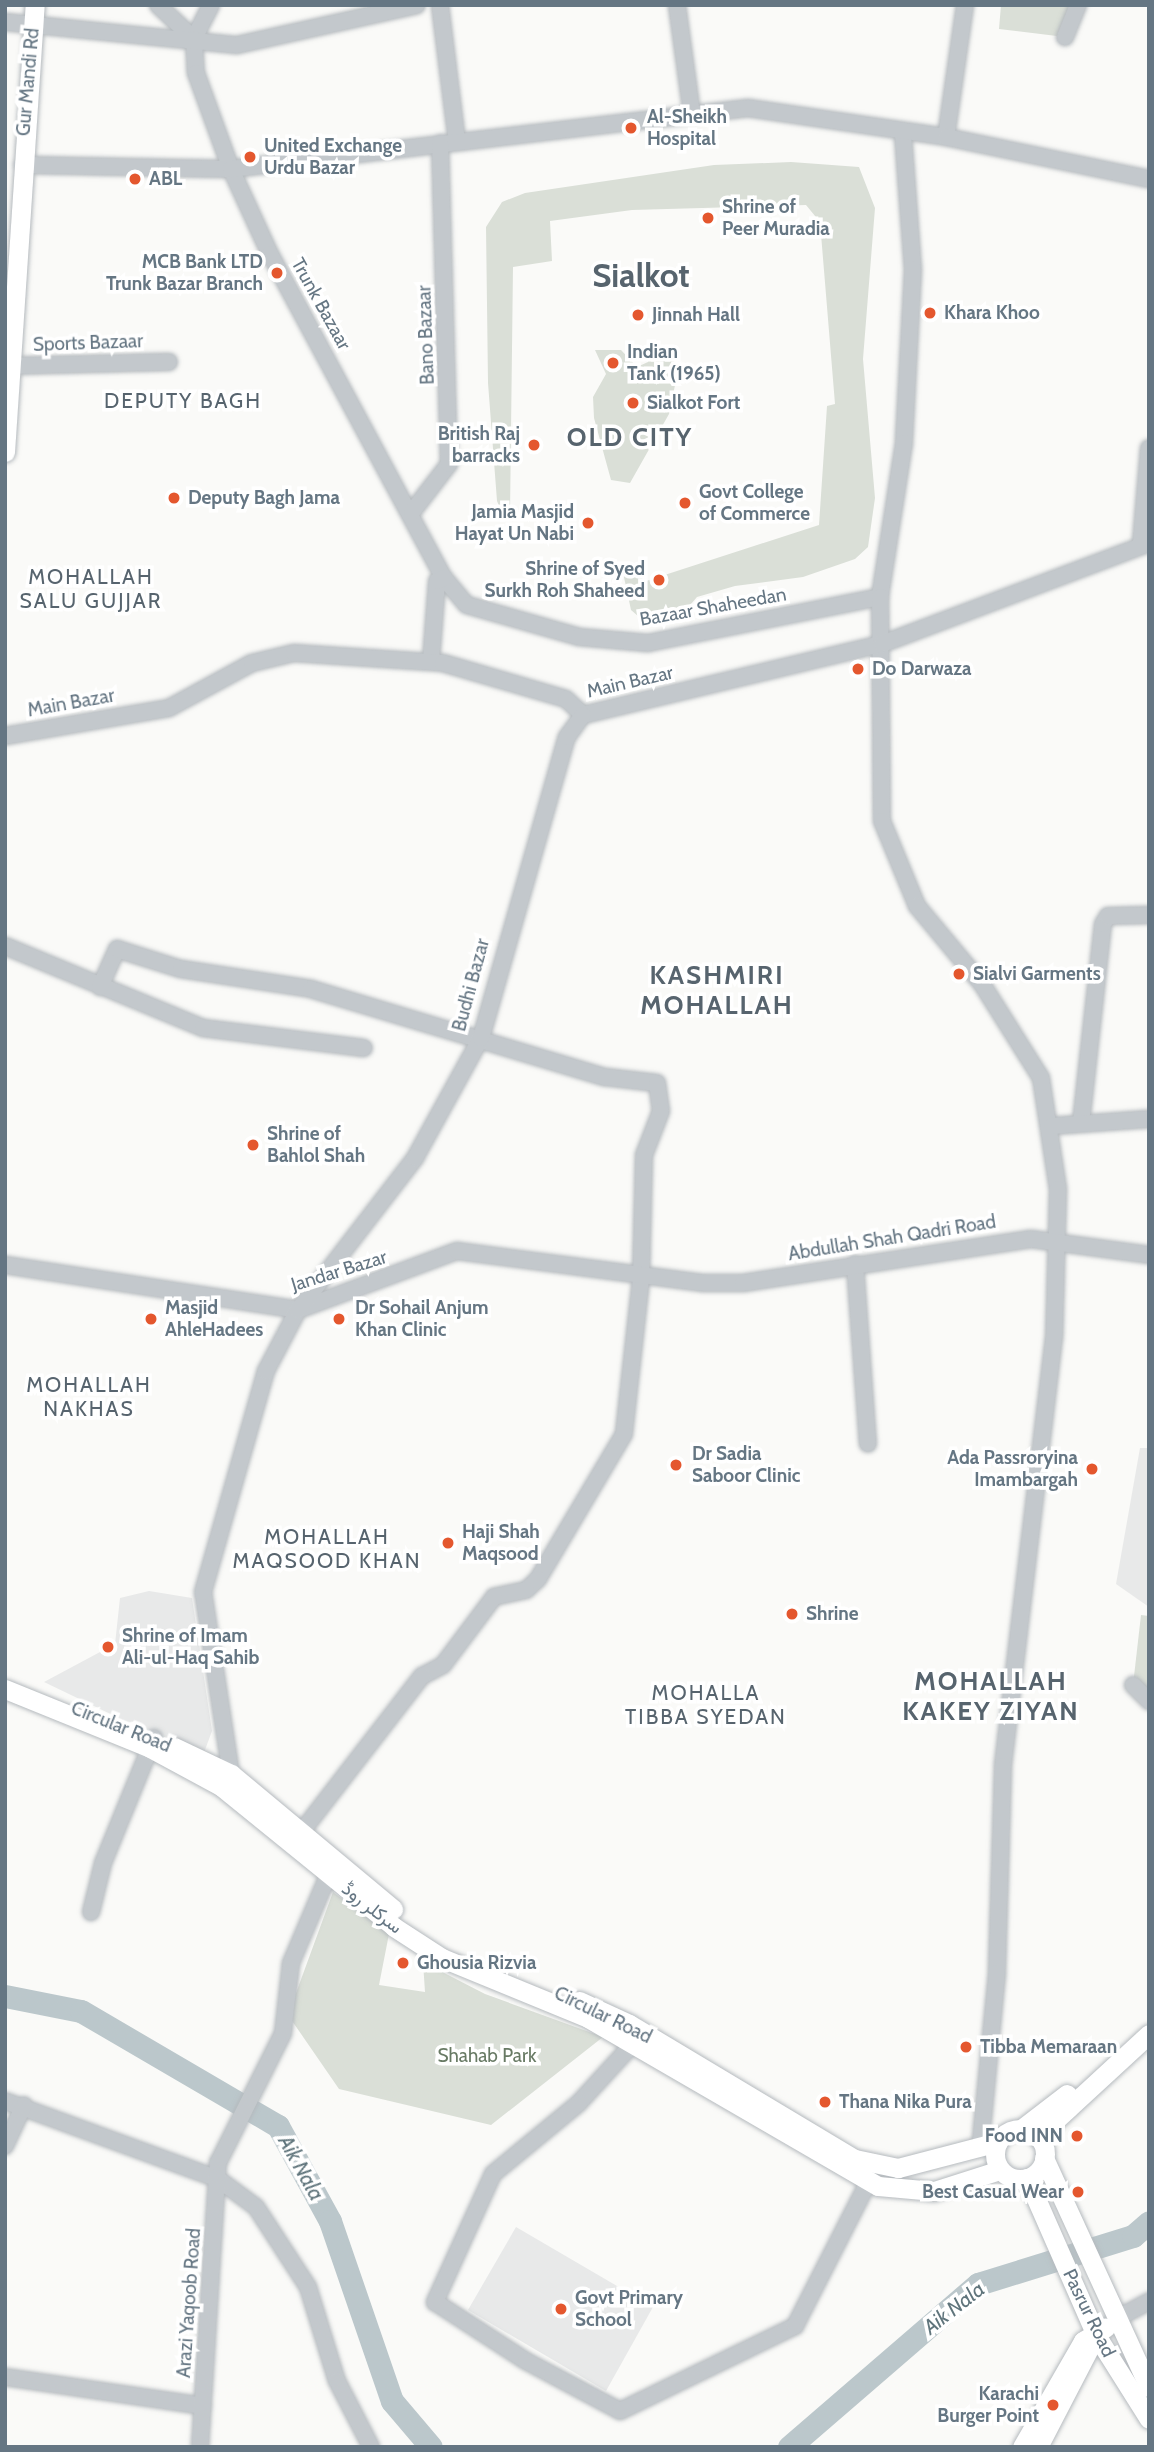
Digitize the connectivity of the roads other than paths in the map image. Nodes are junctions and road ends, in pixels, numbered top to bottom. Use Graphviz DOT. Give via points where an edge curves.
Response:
graph roads {
  1 [pos="35,5"];
  2 [pos="158,5"];
  3 [pos="211,5"];
  4 [pos="417,5"];
  5 [pos="440,5"];
  6 [pos="677,5"];
  7 [pos="965,5"];
  8 [pos="1078,5"];
  9 [pos="5,22"];
  10 [pos="32,26"];
  11 [pos="1065,37"];
  12 [pos="194,39"];
  13 [pos="692,114"];
  14 [pos="903,134"];
  15 [pos="946,137"];
  16 [pos="457,141"];
  17 [pos="440,143"];
  18 [pos="22,165"];
  19 [pos="231,169"];
  20 [pos="1149,179"];
  21 [pos="169,362"];
  22 [pos="7,366"];
  23 [pos="1149,448"];
  24 [pos="5,452"];
  25 [pos="412,512"];
  26 [pos="1145,543"];
  27 [pos="444,578"];
  28 [pos="880,597"];
  29 [pos="882,644"];
  30 [pos="431,661"];
  31 [pos="583,715"];
  32 [pos="5,736"];
  33 [pos="1149,915"];
  34 [pos="5,946"];
  35 [pos="100,987"];
  36 [pos="481,1038"];
  37 [pos="364,1048"];
  38 [pos="1149,1119"];
  39 [pos="1081,1123"];
  40 [pos="1052,1126"];
  41 [pos="1059,1240"];
  42 [pos="1149,1255"];
  43 [pos="855,1264"];
  44 [pos="5,1265"];
  45 [pos="641,1279"];
  46 [pos="298,1310"];
  47 [pos="868,1444"];
  48 [pos="1133,1685"];
  49 [pos="12,1693"];
  50 [pos="1149,1701"];
  51 [pos="152,1743"];
  52 [pos="231,1774"];
  53 [pos="303,1830"];
  54 [pos="332,1866"];
  55 [pos="91,1912"];
  56 [pos="1149,2034"];
  57 [pos="638,2038"];
  58 [pos="5,2101"];
  59 [pos="24,2105"];
  60 [pos="1028,2133"];
  61 [pos="5,2146"];
  62 [pos="989,2146"];
  63 [pos="1044,2158"];
  64 [pos="913,2166"];
  65 [pos="1000,2170"];
  66 [pos="218,2171"];
  67 [pos="1027,2178"];
  68 [pos="869,2181"];
  69 [pos="911,2190"];
  70 [pos="1149,2301"];
  71 [pos="1114,2320"];
  72 [pos="1096,2335"];
  73 [pos="5,2376"];
  74 [pos="1149,2387"];
  75 [pos="203,2406"];
  76 [pos="1149,2418"];
  77 [pos="200,2447"];
  78 [pos="371,2447"];
  79 [pos="1022,2447"];
  80 [pos="1038,2447"];
  1 -- 10 [label="main road, Gur Mandi Rd"];
  2 -- 12 [label="street"];
  3 -- 12 [label="street"];
  4 -- 12 [label="street" via="276,40 237,44"];
  5 -- 16 [label="street"];
  6 -- 13 [label="street"];
  7 -- 15 [label="street"];
  8 -- 11 [label="street"];
  9 -- 10 [label="street"];
  10 -- 12 [label="street"];
  10 -- 18 [label="main road, Gur Mandi Rd"];
  12 -- 19 [label="street, Trunk Bazaar" via="201,93"];
  13 -- 14 [label="street" via="748,108"];
  13 -- 16 [label="street"];
  14 -- 15 [label="street"];
  14 -- 28 [label="street" via="913,270 904,443"];
  15 -- 20 [label="street"];
  16 -- 17 [label="street"];
  17 -- 19 [label="street"];
  17 -- 25 [label="street, Bano Bazaar" via="449,464"];
  18 -- 19 [label="street"];
  18 -- 22 [label="main road, Gur Mandi Rd"];
  19 -- 25 [label="street, Trunk Bazaar" via="270,254"];
  21 -- 22 [label="street, Sports Bazaar"];
  22 -- 24 [label="main road, Gur Mandi Rd"];
  23 -- 26 [label="street"];
  25 -- 27 [label="street, Trunk Bazaar"];
  26 -- 29 [label="street, Main Bazar"];
  27 -- 28 [label="street, Bazaar Shaheedan" via="467,604 484,611 579,636 648,643"];
  27 -- 30 [label="street" via="437,581"];
  28 -- 29 [label="street"];
  29 -- 31 [label="street, Main Bazar"];
  29 -- 40 [label="street" via="881,810 896,867 917,906 958,951 1027,1050 1041,1078"];
  30 -- 31 [label="street, Main Bazar" via="566,699"];
  30 -- 32 [label="street, Main Bazar" via="294,653 252,663 169,708"];
  31 -- 36 [label="street, Budhi Bazar" via="567,737"];
  33 -- 39 [label="street" via="1108,916 1103,924"];
  34 -- 35 [label="street"];
  35 -- 36 [label="street" via="117,949 181,970 311,989"];
  35 -- 37 [label="street" via="203,1028"];
  36 -- 45 [label="street" via="605,1077 657,1083 661,1111 644,1155"];
  36 -- 46 [label="street, Budhi Bazar" via="415,1158"];
  38 -- 39 [label="street"];
  39 -- 40 [label="street"];
  40 -- 41 [label="street"];
  41 -- 42 [label="street, Abdullah Shah Qadri Road"];
  41 -- 43 [label="street, Abdullah Shah Qadri Road" via="995,1242"];
  41 -- 62 [label="street" via="1035,1477 1036,1529 1003,1766"];
  43 -- 45 [label="street, Abdullah Shah Qadri Road" via="743,1283"];
  43 -- 47 [label="street"];
  44 -- 46 [label="street, Jandar Bazar"];
  45 -- 46 [label="street, Jandar Bazar" via="487,1251 457,1251"];
  45 -- 53 [label="street" via="624,1434 538,1578 526,1590 494,1597 443,1665 422,1676"];
  46 -- 52 [label="street, Budhi Bazar" via="266,1371 203,1592"];
  48 -- 50 [label="street"];
  49 -- 51 [label="main road, Circular Road"];
  51 -- 52 [label="main road, Circular Road"];
  51 -- 54 [label="main road, سرکلر روڈ"];
  51 -- 55 [label="street" via="103,1863"];
  52 -- 53 [label="main road, Circular Road"];
  53 -- 54 [label="main road, Circular Road"];
  54 -- 57 [label="main road, Circular Road" via="447,1947"];
  54 -- 66 [label="street" via="291,1962 283,2033"];
  56 -- 60 [label="main road, Circular Road"];
  57 -- 64 [label="main road, Circular Road" via="855,2159"];
  57 -- 68 [label="main road"];
  57 -- 68 [label="street" via="579,2103 493,2175 435,2302 526,2361 620,2411 795,2326"];
  58 -- 59 [label="street"];
  59 -- 61 [label="street"];
  59 -- 66 [label="street"];
  60 -- 62 [label="main road, Circular Road"];
  60 -- 63 [label="main road, Pasrur Road"];
  62 -- 64 [label="main road, Circular Road"];
  62 -- 65 [label="main road"];
  63 -- 67 [label="main road"];
  63 -- 71 [label="main road, Pasrur Road"];
  64 -- 69 [label="main road"];
  65 -- 67 [label="main road"];
  65 -- 69 [label="main road" via="934,2191"];
  66 -- 75 [label="street, Arazi Yaqoob Road"];
  66 -- 78 [label="street" via="256,2207 287,2247 308,2287 337,2381"];
  67 -- 72 [label="main road, Pasrur Road"];
  68 -- 69 [label="main road"];
  70 -- 71 [label="street"];
  71 -- 72 [label="main road"];
  71 -- 74 [label="main road, Pasrur Road"];
  72 -- 76 [label="main road, Pasrur Road"];
  72 -- 79 [label="main road" via="1083,2341"];
  72 -- 80 [label="main road"];
  73 -- 75 [label="street"];
  75 -- 77 [label="street, Arazi Yaqoob Road"];
}
